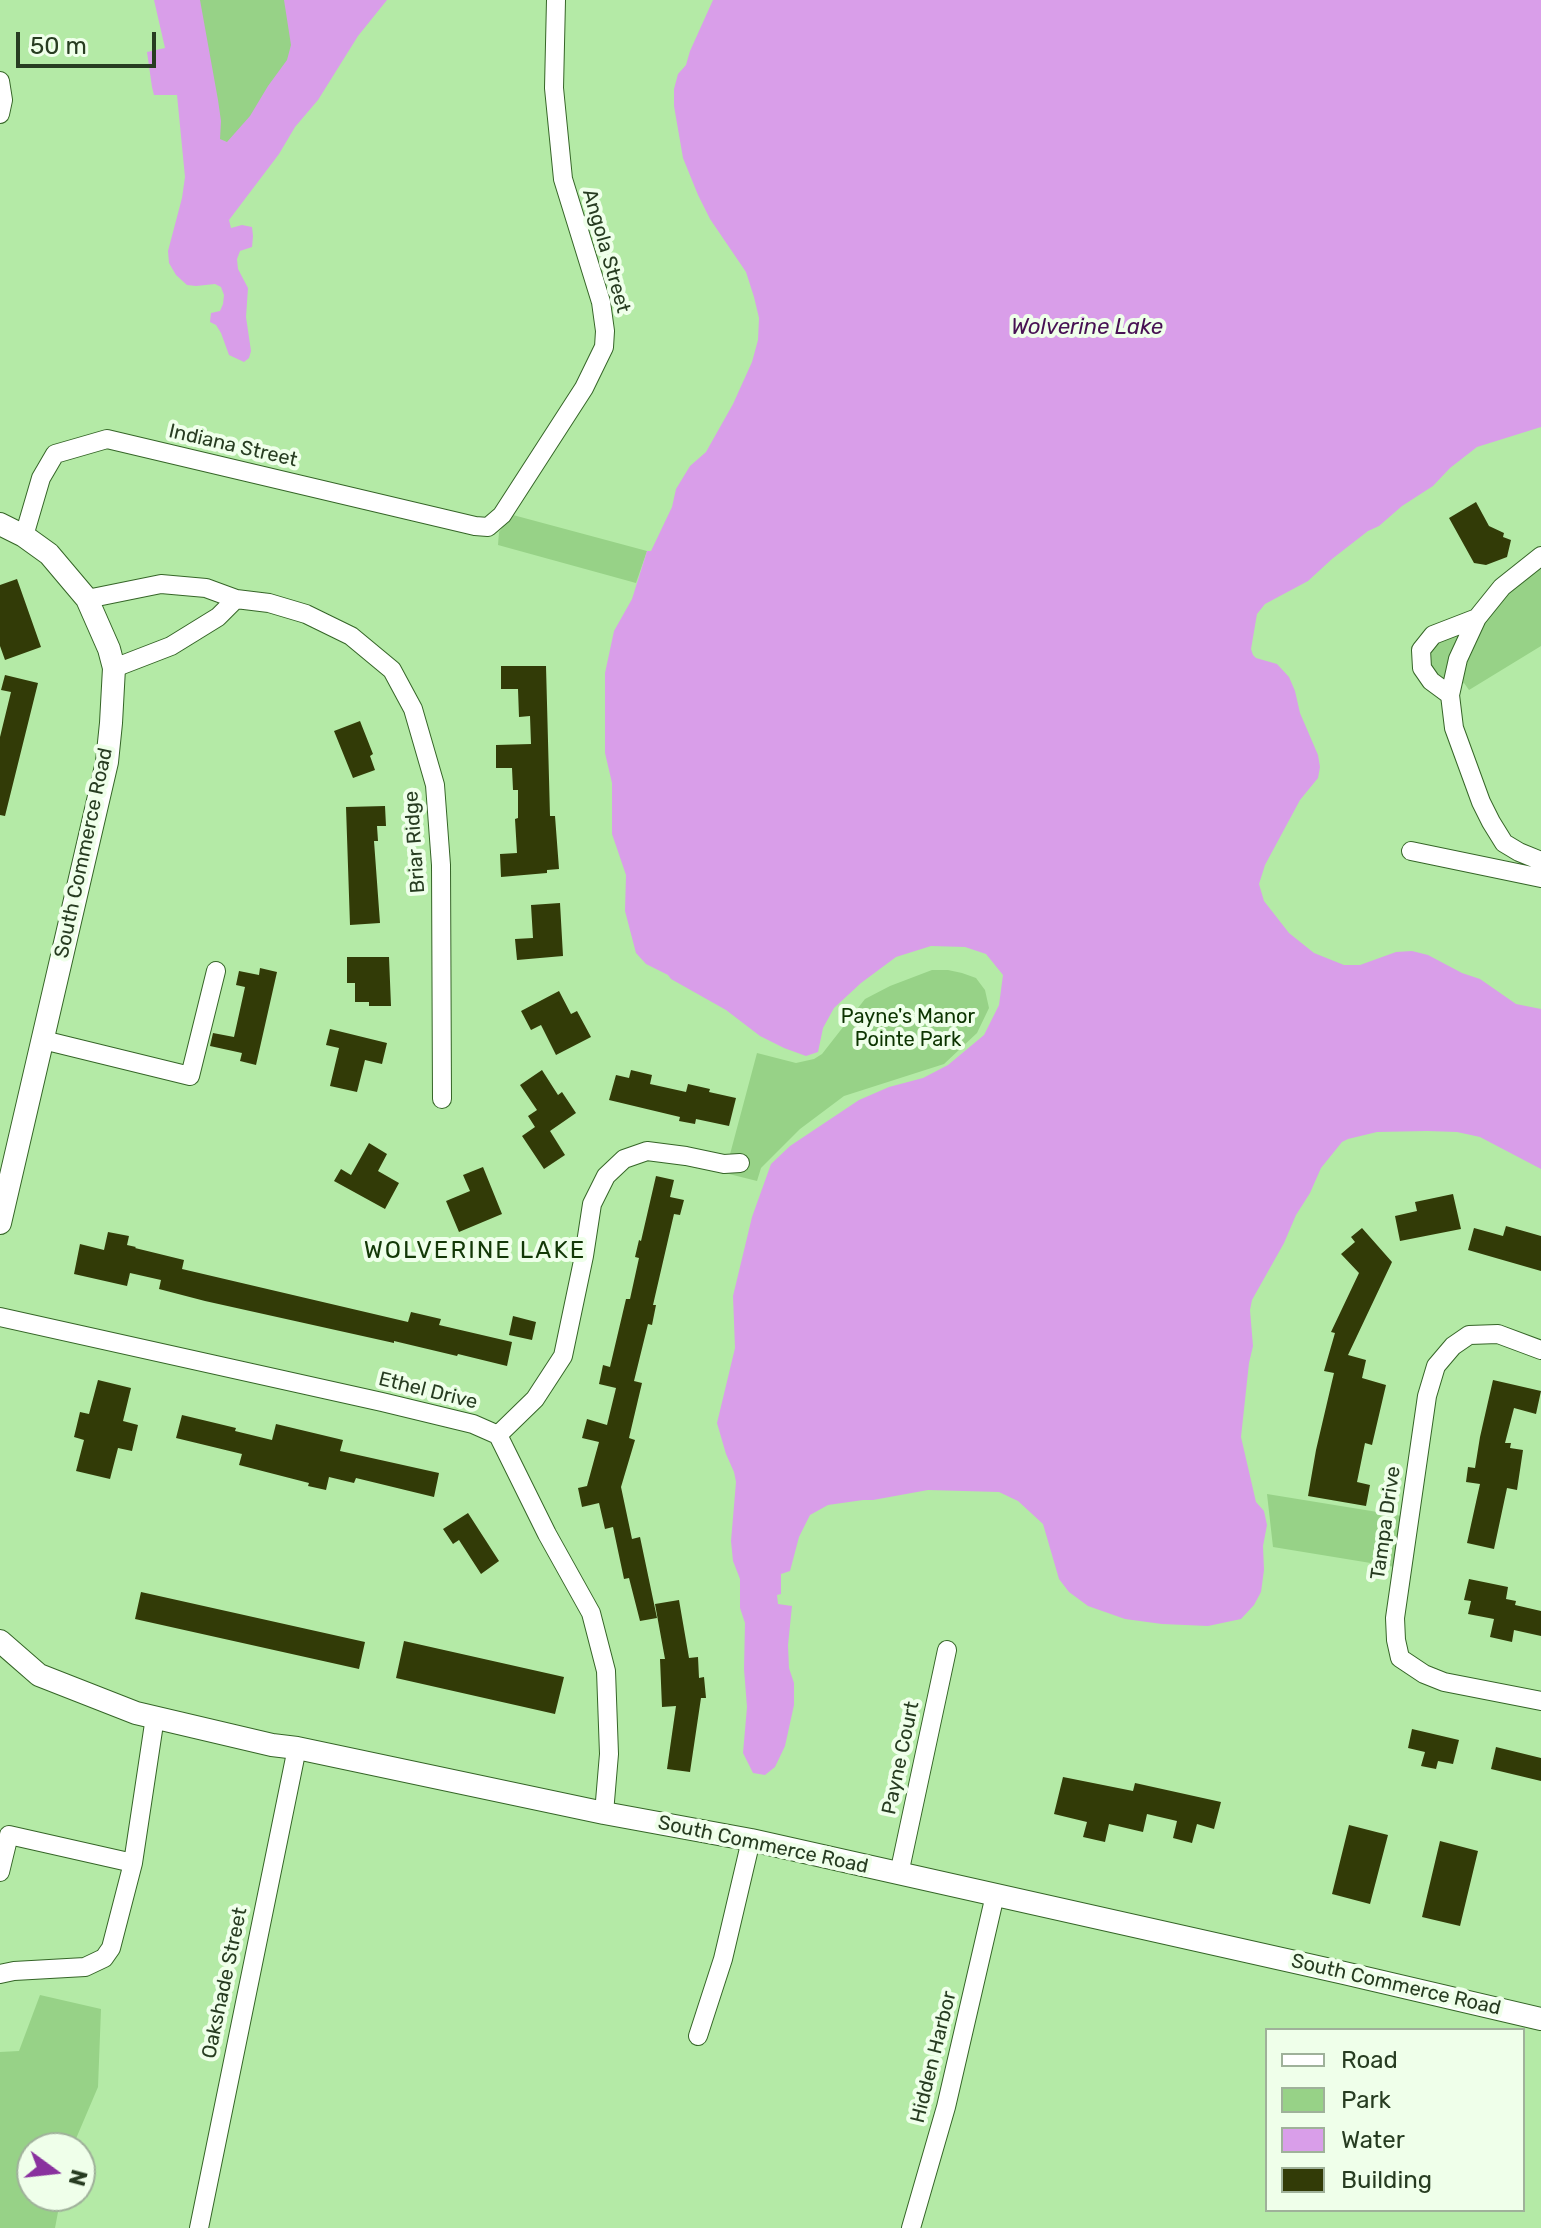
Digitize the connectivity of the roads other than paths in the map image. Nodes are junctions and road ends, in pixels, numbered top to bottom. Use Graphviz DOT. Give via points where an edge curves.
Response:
graph roads {
  1 [pos="556,0"];
  2 [pos="0,81"];
  3 [pos="0,114"];
  4 [pos="0,524"];
  5 [pos="488,527"];
  6 [pos="24,536"];
  7 [pos="1541,556"];
  8 [pos="87,599"];
  9 [pos="236,599"];
  10 [pos="1477,618"];
  11 [pos="114,668"];
  12 [pos="1450,695"];
  13 [pos="1411,851"];
  14 [pos="1540,870"];
  15 [pos="216,971"];
  16 [pos="43,1040"];
  17 [pos="442,1099"];
  18 [pos="740,1163"];
  19 [pos="0,1223"];
  20 [pos="0,1317"];
  21 [pos="1541,1350"];
  22 [pos="498,1435"];
  23 [pos="0,1641"];
  24 [pos="947,1650"];
  25 [pos="1541,1701"];
  26 [pos="155,1717"];
  27 [pos="297,1748"];
  28 [pos="604,1813"];
  29 [pos="751,1840"];
  30 [pos="133,1863"];
  31 [pos="0,1872"];
  32 [pos="899,1874"];
  33 [pos="995,1895"];
  34 [pos="0,1974"];
  35 [pos="1541,2019"];
  36 [pos="698,2036"];
  37 [pos="199,2228"];
  38 [pos="911,2228"];
  1 -- 5 [label="street, Angola Street" via="554,88 563,179 601,302 604,347 584,388 502,515"];
  2 -- 3 [label="street"];
  4 -- 6 [label="street, South Commerce Road"];
  5 -- 6 [label="street, Indiana Street" via="107,439 55,454 41,478"];
  6 -- 8 [label="street, South Commerce Road" via="49,554"];
  7 -- 10 [label="street" via="1502,587"];
  8 -- 9 [label="street, Briar Ridge" via="161,584 206,588"];
  8 -- 11 [label="street, South Commerce Road"];
  9 -- 11 [label="street" via="218,617 171,646"];
  9 -- 17 [label="street, Briar Ridge" via="306,614 351,636 392,670 413,709 435,785 441,865"];
  10 -- 12 [label="street" via="1458,659"];
  10 -- 12 [label="street" via="1433,635 1421,650 1422,668"];
  11 -- 16 [label="street, South Commerce Road" via="107,762"];
  12 -- 14 [label="street" via="1454,728 1491,822 1504,843"];
  13 -- 14 [label="street"];
  15 -- 16 [label="street" via="190,1076"];
  16 -- 19 [label="street, South Commerce Road"];
  18 -- 22 [label="street" via="647,1151 624,1159 606,1176 592,1204 563,1356 535,1399"];
  20 -- 22 [label="street, Ethel Drive" via="382,1402"];
  21 -- 25 [label="street, Tampa Drive" via="1498,1334 1469,1335 1436,1366 1427,1396 1395,1618 1400,1658 1424,1674"];
  22 -- 28 [label="street" via="591,1613 606,1671 609,1754"];
  23 -- 26 [label="street, South Commerce Road" via="39,1675"];
  24 -- 32 [label="street, Payne Court"];
  26 -- 27 [label="street, South Commerce Road"];
  26 -- 30 [label="street"];
  27 -- 28 [label="street, South Commerce Road"];
  27 -- 37 [label="street, Oakshade Street"];
  28 -- 29 [label="street, South Commerce Road"];
  29 -- 32 [label="street, South Commerce Road"];
  29 -- 36 [label="street" via="723,1959"];
  30 -- 31 [label="street" via="9,1835"];
  30 -- 34 [label="street" via="104,1958 74,1969"];
  32 -- 33 [label="street, South Commerce Road"];
  33 -- 35 [label="street, South Commerce Road"];
  33 -- 38 [label="street, Hidden Harbor" via="946,2107"];
}
